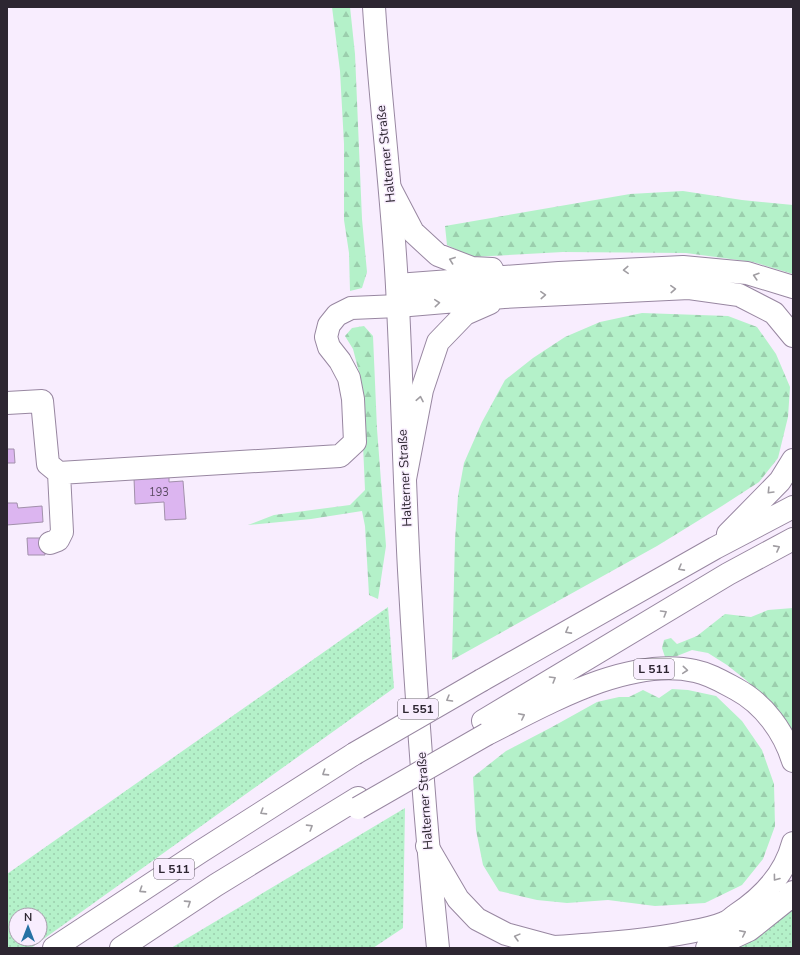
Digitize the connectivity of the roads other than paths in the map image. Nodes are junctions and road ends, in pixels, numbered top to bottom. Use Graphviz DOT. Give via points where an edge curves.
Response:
graph roads {
  1 [pos="374,7"];
  2 [pos="390,188"];
  3 [pos="559,273"];
  4 [pos="793,287"];
  5 [pos="397,295"];
  6 [pos="504,297"];
  7 [pos="793,336"];
  8 [pos="7,403"];
  9 [pos="793,460"];
  10 [pos="59,473"];
  11 [pos="405,479"];
  12 [pos="793,507"];
  13 [pos="793,539"];
  14 [pos="50,543"];
  15 [pos="715,548"];
  16 [pos="485,727"];
  17 [pos="793,761"];
  18 [pos="793,843"];
  19 [pos="427,846"];
  20 [pos="793,892"];
  21 [pos="54,948"];
  22 [pos="121,948"];
  23 [pos="438,948"];
  24 [pos="548,948"];
  25 [pos="707,948"];
  1 -- 2 [label="main road, Halterner Straße / L 551"];
  3 -- 2 [label="main road, one-way" via="472,268 438,255 413,232"];
  2 -- 5 [label="main road, Halterner Straße / L 551"];
  4 -- 3 [label="main road, one-way" via="747,273 682,267"];
  3 -- 5 [label="main road"];
  5 -- 6 [label="main road, one-way"];
  5 -- 10 [label="main road" via="351,308 337,315 329,325 326,337 329,347 349,378 353,399 355,442 340,456"];
  5 -- 11 [label="main road, Halterner Straße / L 551"];
  6 -- 7 [label="main road, one-way" via="696,289 739,295 774,313"];
  11 -- 6 [label="main road, one-way" via="422,390 438,342 465,314"];
  8 -- 10 [label="main road" via="42,401 48,464"];
  9 -- 15 [label="main road, one-way" via="780,481"];
  10 -- 14 [label="main road" via="62,532 58,540"];
  11 -- 19 [label="main road, Halterner Straße / L 551"];
  12 -- 15 [label="main road, L 511"];
  16 -- 13 [label="main road, L 511, one-way" via="728,574"];
  15 -- 21 [label="main road, L 511, one-way, bridge" via="354,754"];
  16 -- 17 [label="main road, L 511, one-way" via="630,672 664,668 695,671 719,679 744,693 763,710 780,731"];
  22 -- 16 [label="main road, L 511, one-way" via="216,885"];
  18 -- 24 [label="main road, one-way" via="781,872 764,893 724,923 706,929 646,940"];
  19 -- 23 [label="main road, Halterner Straße / L 551"];
  24 -- 19 [label="main road, one-way" via="506,934 476,920 458,899"];
  25 -- 20 [label="main road, one-way" via="750,930"];
}
